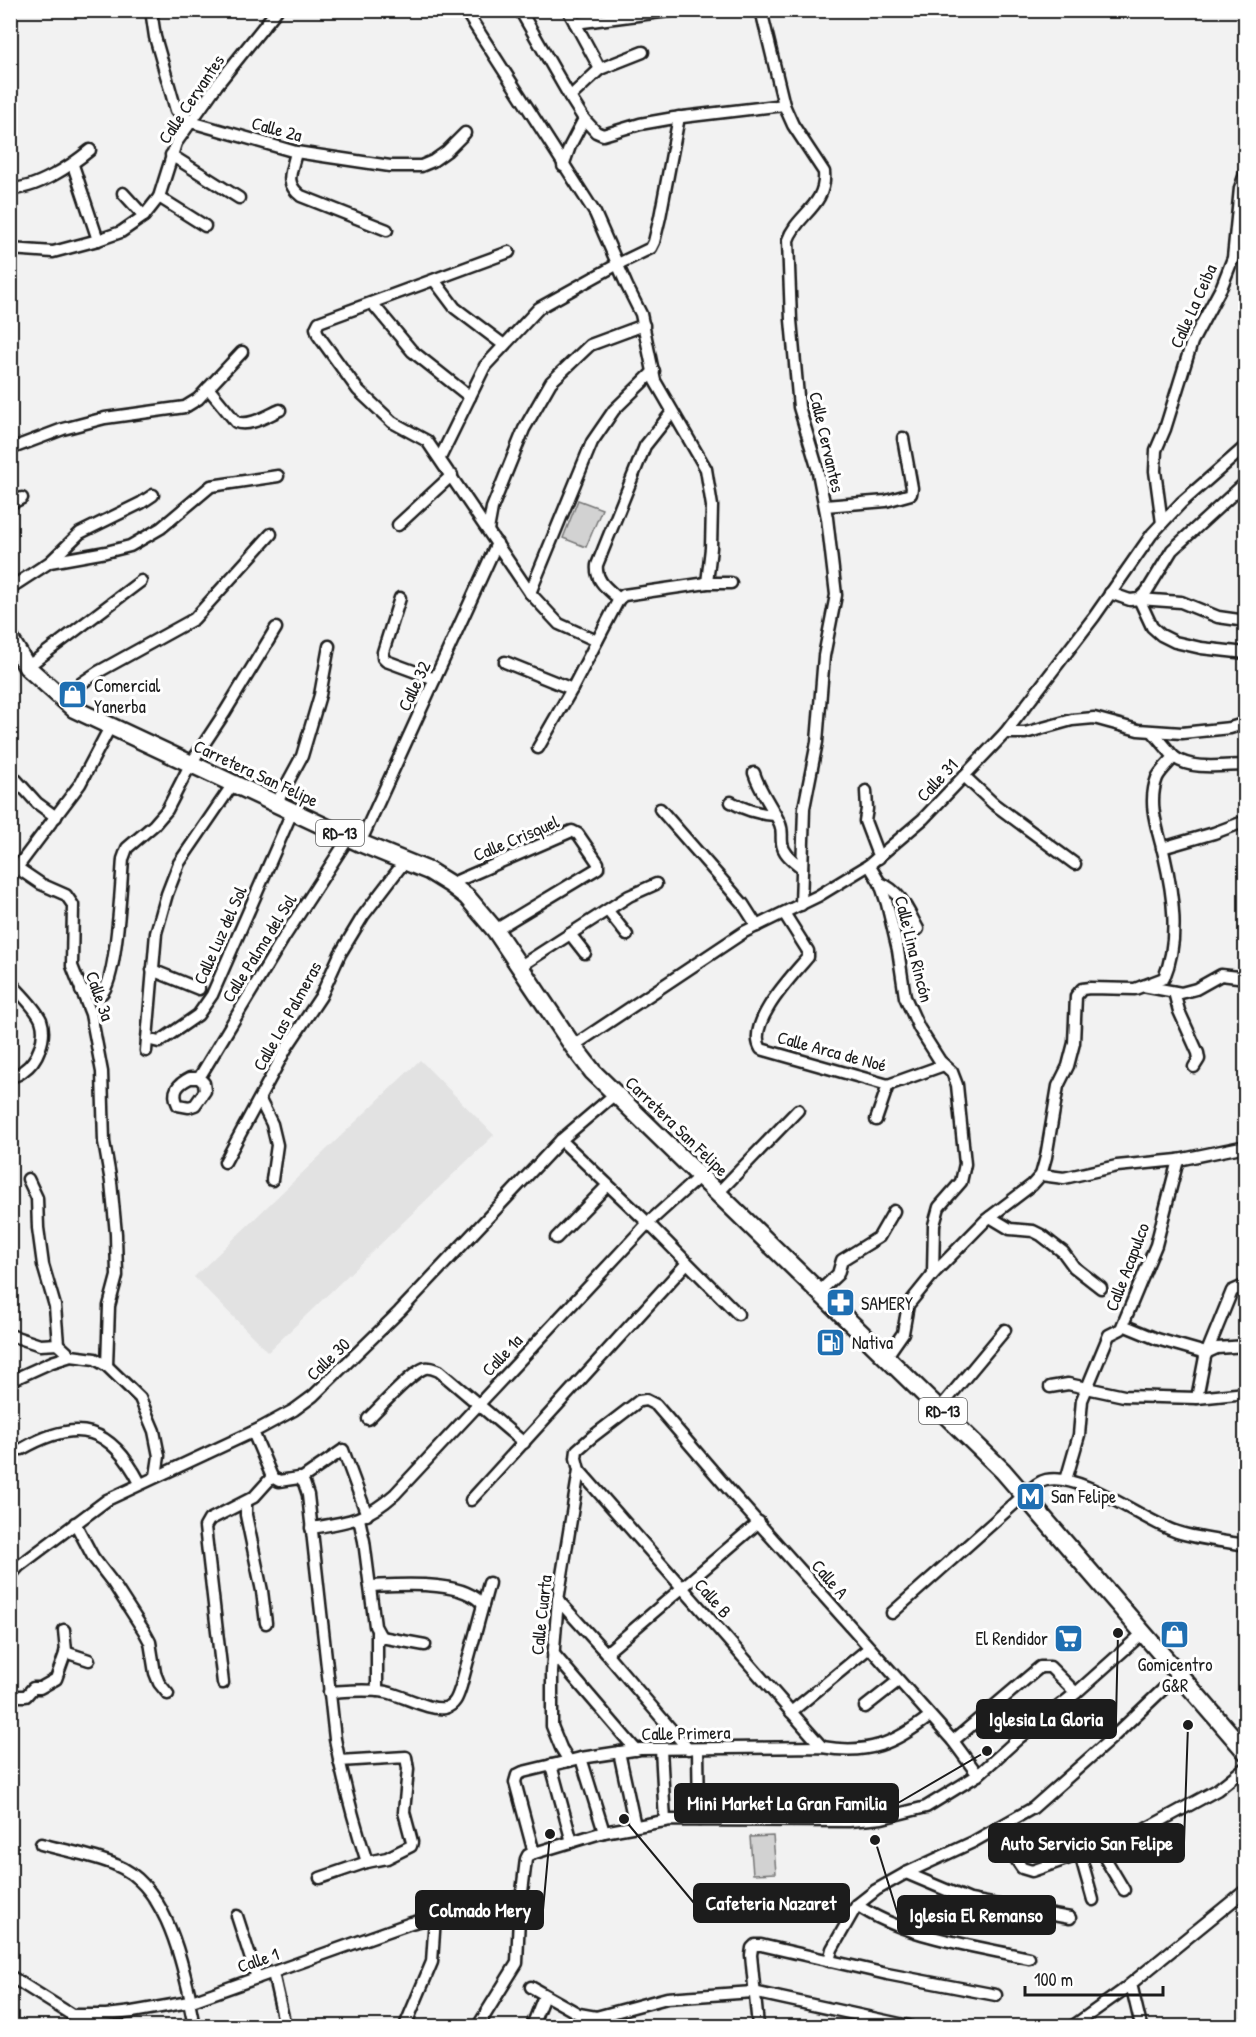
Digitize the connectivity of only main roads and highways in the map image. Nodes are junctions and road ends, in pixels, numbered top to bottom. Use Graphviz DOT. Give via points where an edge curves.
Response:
graph roads {
  1 [pos="11,642"];
  2 [pos="1245,1752"];
  1 -- 2 [label="main road, Carretera San Felipe / RD-13" via="27,668 74,710 429,871 466,897 495,930 593,1072 1003,1471"];
}
